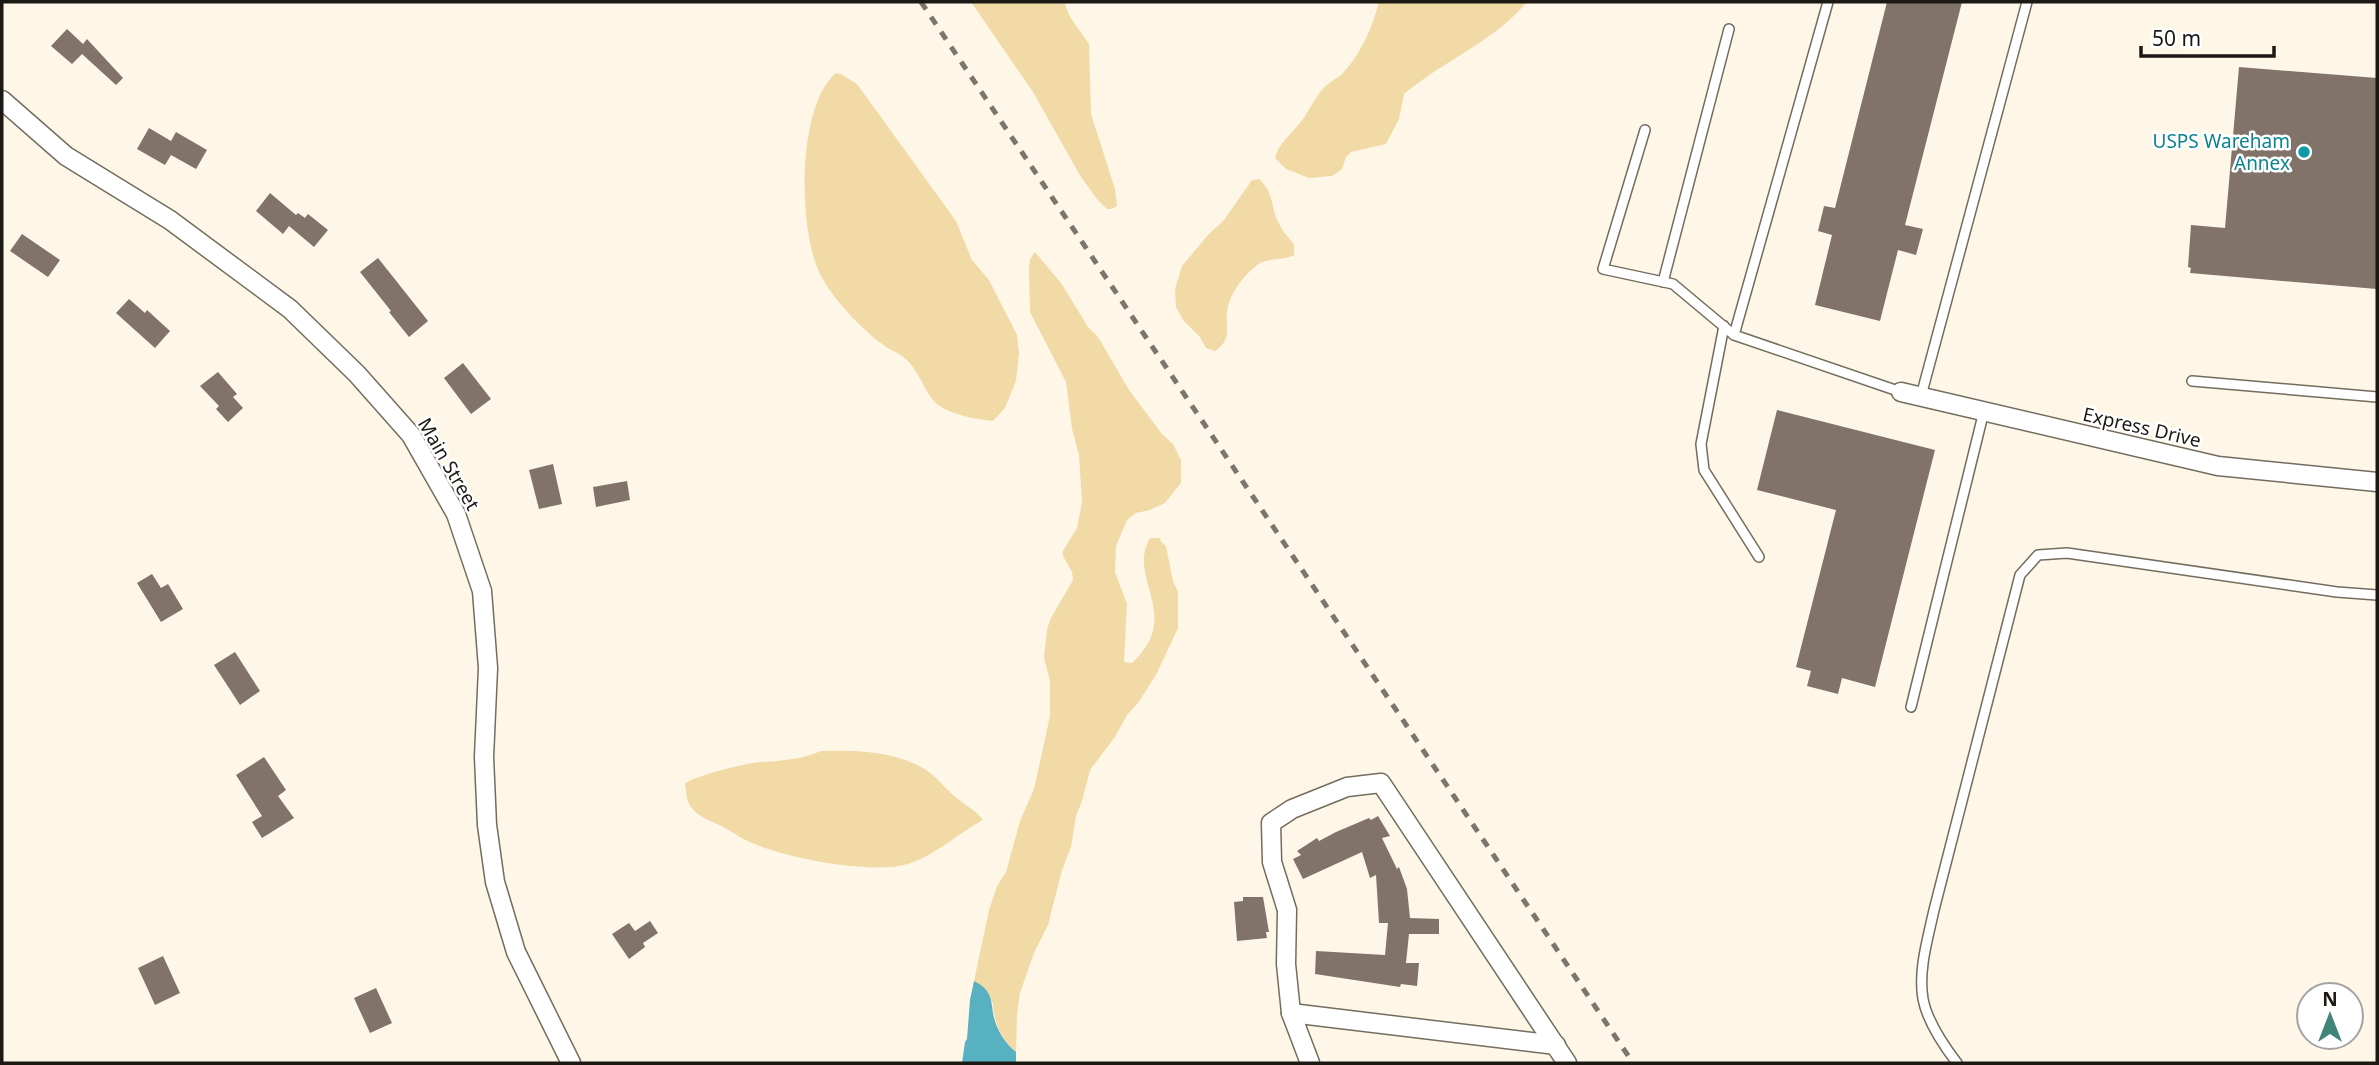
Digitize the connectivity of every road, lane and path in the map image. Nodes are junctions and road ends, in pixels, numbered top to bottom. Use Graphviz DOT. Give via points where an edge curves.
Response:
graph roads {
  1 [pos="1828,2"];
  2 [pos="2027,2"];
  3 [pos="1728,29"];
  4 [pos="2,100"];
  5 [pos="1645,130"];
  6 [pos="1664,282"];
  7 [pos="1724,326"];
  8 [pos="1734,335"];
  9 [pos="2192,381"];
  10 [pos="1901,392"];
  11 [pos="1921,396"];
  12 [pos="2377,397"];
  13 [pos="1984,411"];
  14 [pos="2377,482"];
  15 [pos="1759,557"];
  16 [pos="2377,595"];
  17 [pos="1911,707"];
  18 [pos="1291,1013"];
  19 [pos="1556,1045"];
  20 [pos="571,1063"];
  21 [pos="1310,1063"];
  22 [pos="1567,1063"];
  23 [pos="1957,1063"];
  1 -- 8 [label="lane"];
  2 -- 11 [label="lane"];
  3 -- 6 [label="lane"];
  4 -- 20 [label="street, Main Street" via="66,156 170,220 290,309 411,435 456,514 482,591 488,668 487,825 495,882 516,952"];
  5 -- 6 [label="lane" via="1603,269"];
  6 -- 7 [label="lane" via="1674,284"];
  7 -- 8 [label="lane"];
  7 -- 15 [label="lane" via="1701,444 1704,470"];
  8 -- 10 [label="lane"];
  9 -- 12 [label="lane"];
  10 -- 11 [label="street, Express Drive"];
  11 -- 13 [label="street, Express Drive"];
  13 -- 14 [label="street, Express Drive" via="2218,466"];
  13 -- 17 [label="lane"];
  16 -- 23 [label="lane" via="2067,553 2038,555 2020,575 1924,959 1923,1000 1940,1040"];
  18 -- 19 [label="street"];
  18 -- 19 [label="street" via="1287,910 1272,862 1271,823 1292,809 1347,787 1381,783"];
  18 -- 21 [label="street"];
  19 -- 22 [label="street"];
}
